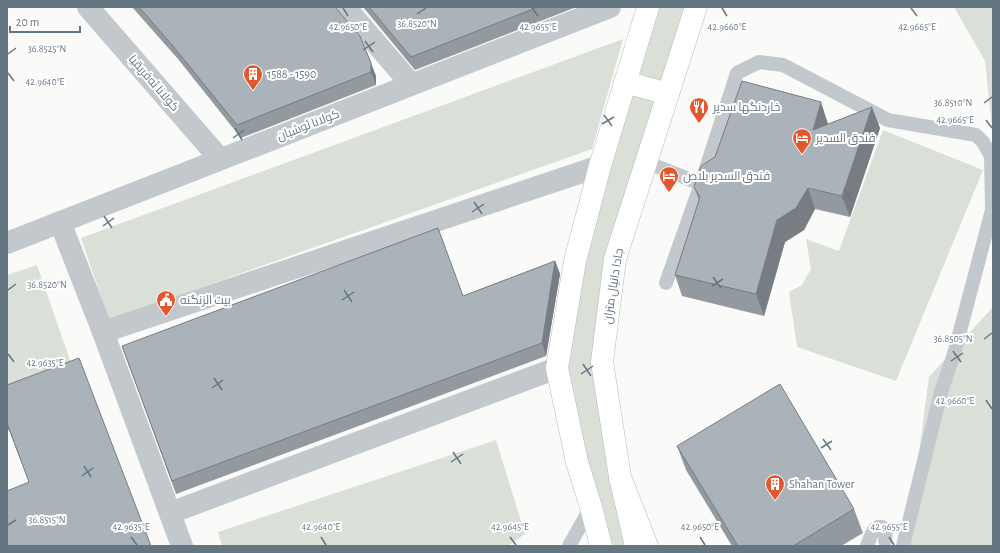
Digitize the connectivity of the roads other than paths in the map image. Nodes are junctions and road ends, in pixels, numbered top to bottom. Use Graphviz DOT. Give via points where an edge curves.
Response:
graph roads {
  1 [pos="88,7"];
  2 [pos="345,7"];
  3 [pos="606,7"];
  4 [pos="648,7"];
  5 [pos="696,7"];
  6 [pos="625,82"];
  7 [pos="411,84"];
  8 [pos="668,94"];
  9 [pos="220,159"];
  10 [pos="646,162"];
  11 [pos="600,166"];
  12 [pos="701,184"];
  13 [pos="60,222"];
  14 [pos="7,243"];
  15 [pos="666,283"];
  16 [pos="103,332"];
  17 [pos="557,368"];
  18 [pos="620,477"];
  19 [pos="591,507"];
  20 [pos="170,513"];
  21 [pos="885,541"];
  22 [pos="182,546"];
  23 [pos="569,546"];
  24 [pos="601,546"];
  25 [pos="636,546"];
  26 [pos="647,546"];
  27 [pos="866,546"];
  28 [pos="903,546"];
  1 -- 9 [label="street, كولانا ئه‌فریقیا"];
  2 -- 7 [label="street"];
  3 -- 7 [label="street, كولانا ئوشيان"];
  4 -- 6 [label="main road"];
  5 -- 8 [label="main road, جادا دانيال متران"];
  6 -- 8 [label="main road"];
  6 -- 11 [label="main road"];
  7 -- 9 [label="street, كولانا ئوشيان"];
  8 -- 10 [label="main road, جادا دانيال متران"];
  9 -- 13 [label="street, كولانا ئوشيان"];
  10 -- 12 [label="lane"];
  10 -- 18 [label="main road, جادا دانيال متران" via="615,259 602,362"];
  11 -- 16 [label="street"];
  11 -- 17 [label="main road" via="575,261"];
  12 -- 15 [label="lane"];
  12 -- 28 [label="lane" via="737,73 759,62 783,65 888,120 976,135 986,146 991,156 992,210 954,354 941,392"];
  13 -- 14 [label="street, كولانا ئوشيان"];
  13 -- 16 [label="street"];
  16 -- 20 [label="street"];
  17 -- 19 [label="main road" via="577,462"];
  17 -- 20 [label="street"];
  18 -- 25 [label="main road"];
  18 -- 26 [label="main road, جادا دانيال متران"];
  19 -- 23 [label="lane"];
  19 -- 24 [label="main road"];
  20 -- 22 [label="street"];
  21 -- 27 [label="lane" via="886,530 880,526 872,532"];
}
